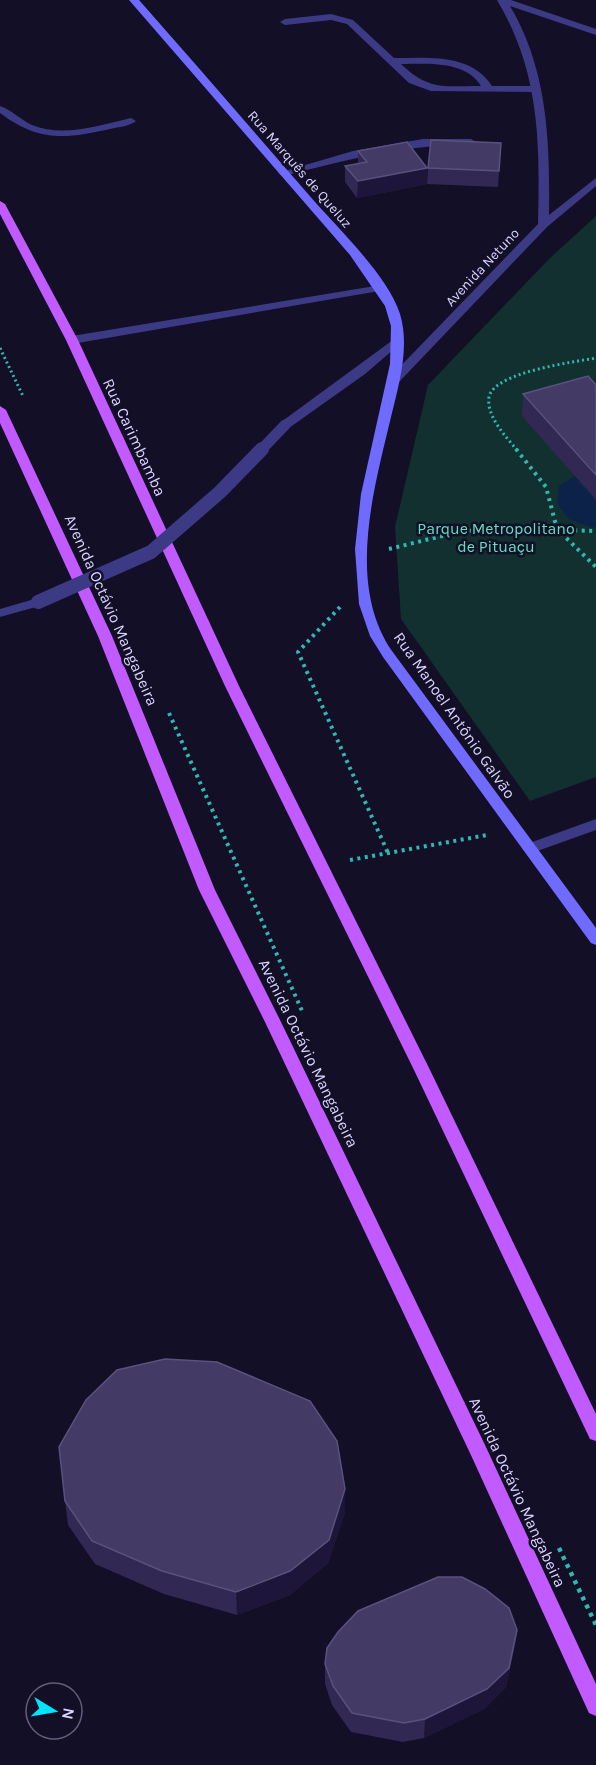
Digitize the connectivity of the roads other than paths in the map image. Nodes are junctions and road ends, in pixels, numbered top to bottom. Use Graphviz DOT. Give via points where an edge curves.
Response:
graph roads {
  1 [pos="134,0"];
  2 [pos="502,0"];
  3 [pos="285,22"];
  4 [pos="596,32"];
  5 [pos="392,61"];
  6 [pos="536,89"];
  7 [pos="489,90"];
  8 [pos="0,109"];
  9 [pos="131,120"];
  10 [pos="477,143"];
  11 [pos="284,173"];
  12 [pos="596,181"];
  13 [pos="0,204"];
  14 [pos="543,225"];
  15 [pos="381,288"];
  16 [pos="72,340"];
  17 [pos="397,341"];
  18 [pos="395,379"];
  19 [pos="0,410"];
  20 [pos="0,613"];
  21 [pos="596,824"];
  22 [pos="529,849"];
  23 [pos="596,939"];
  24 [pos="596,1433"];
  25 [pos="596,1707"];
  1 -- 11 [label="street, Rua Marquês de Queluz"];
  2 -- 4 [label="street"];
  2 -- 6 [label="street" via="525,38"];
  3 -- 5 [label="street" via="317,17 343,19"];
  5 -- 7 [label="street" via="422,86 453,91"];
  5 -- 7 [label="street" via="455,64 478,74"];
  6 -- 7 [label="street"];
  6 -- 14 [label="street"];
  8 -- 9 [label="street" via="32,128 63,133"];
  10 -- 11 [label="street" via="445,140 392,145"];
  11 -- 15 [label="street, Rua Marquês de Queluz"];
  12 -- 14 [label="street, Avenida Netuno"];
  13 -- 16 [label="main road, Rua Carimbamba"];
  14 -- 18 [label="street, Avenida Netuno"];
  15 -- 16 [label="street"];
  15 -- 17 [label="street, Rua Marquês de Queluz" via="394,314"];
  16 -- 24 [label="main road, Rua Carimbamba" via="232,686"];
  17 -- 18 [label="street, Rua Marquês de Queluz"];
  17 -- 20 [label="street, bridge" via="285,425 220,492 151,552 38,602"];
  18 -- 22 [label="street, Rua Manoel Antônio Galvão" via="363,523 364,582 374,632"];
  19 -- 25 [label="main road, Avenida Octávio Mangabeira" via="105,636 207,891 478,1451"];
  21 -- 22 [label="street"];
  22 -- 23 [label="street, Rua Manoel Antônio Galvão"];
}
